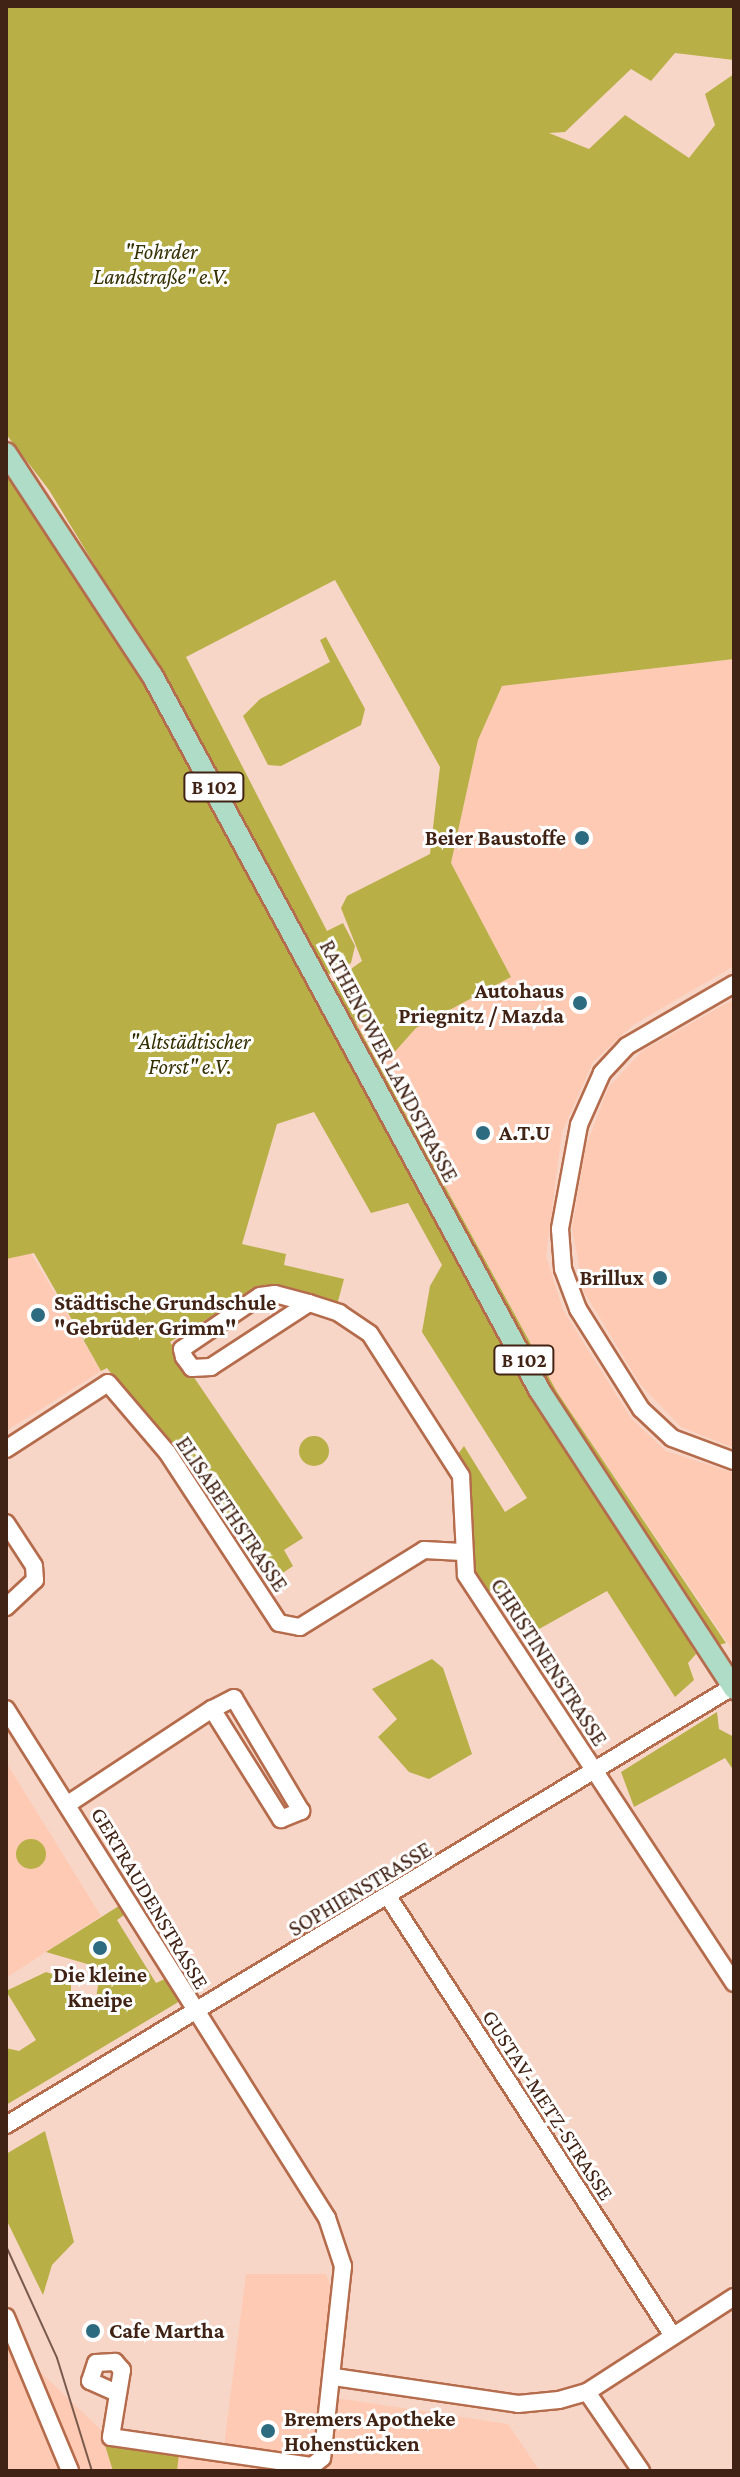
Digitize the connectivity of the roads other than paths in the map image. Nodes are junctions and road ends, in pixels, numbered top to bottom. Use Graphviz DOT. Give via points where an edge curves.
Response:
graph roads {
  1 [pos="6,453"];
  2 [pos="734,984"];
  3 [pos="309,1303"];
  4 [pos="6,1449"];
  5 [pos="734,1461"];
  6 [pos="6,1523"];
  7 [pos="462,1552"];
  8 [pos="6,1607"];
  9 [pos="734,1687"];
  10 [pos="6,1709"];
  11 [pos="212,1709"];
  12 [pos="598,1773"];
  13 [pos="68,1804"];
  14 [pos="389,1898"];
  15 [pos="734,1983"];
  16 [pos="194,2014"];
  17 [pos="6,2125"];
  18 [pos="734,2297"];
  19 [pos="6,2317"];
  20 [pos="673,2336"];
  21 [pos="334,2377"];
  22 [pos="115,2392"];
  23 [pos="587,2392"];
  24 [pos="70,2471"];
  25 [pos="641,2471"];
  1 -- 9 [label="main road, RATHENOWER LANDSTRASSE / B 102" via="89,570 159,686 540,1391"];
  2 -- 5 [label="street" via="627,1046 602,1073 579,1125 560,1229 573,1297 641,1409 672,1438"];
  3 -- 3 [label="street, CHRISTINENSTRASSE" via="260,1296 182,1349 184,1357 192,1368 211,1367"];
  3 -- 7 [label="street, CHRISTINENSTRASSE" via="370,1334 461,1476"];
  4 -- 7 [label="street, ELISABETHSTRASSE" via="108,1383 167,1452 279,1623 306,1624 424,1550"];
  6 -- 8 [label="street" via="34,1566 35,1580"];
  7 -- 12 [label="street, CHRISTINENSTRASSE" via="466,1575"];
  9 -- 12 [label="street, SOPHIENSTRASSE"];
  10 -- 13 [label="street, GERTRAUDENSTRASSE"];
  11 -- 11 [label="street" via="281,1819 301,1811 234,1698"];
  11 -- 13 [label="street, GERTRAUDENSTRASSE"];
  12 -- 14 [label="street, SOPHIENSTRASSE"];
  12 -- 15 [label="street, CHRISTINENSTRASSE"];
  13 -- 16 [label="street, GERTRAUDENSTRASSE"];
  14 -- 16 [label="street, SOPHIENSTRASSE"];
  14 -- 20 [label="street, GUSTAV-METZ-STRASSE"];
  16 -- 17 [label="street, SOPHIENSTRASSE"];
  16 -- 21 [label="street, GERTRAUDENSTRASSE" via="337,2244 345,2295"];
  18 -- 20 [label="street"];
  19 -- 24 [label="street"];
  20 -- 23 [label="street"];
  21 -- 22 [label="street, GERTRAUDENSTRASSE" via="322,2458 312,2466 111,2437"];
  21 -- 23 [label="street" via="518,2404"];
  23 -- 25 [label="street"];
}
